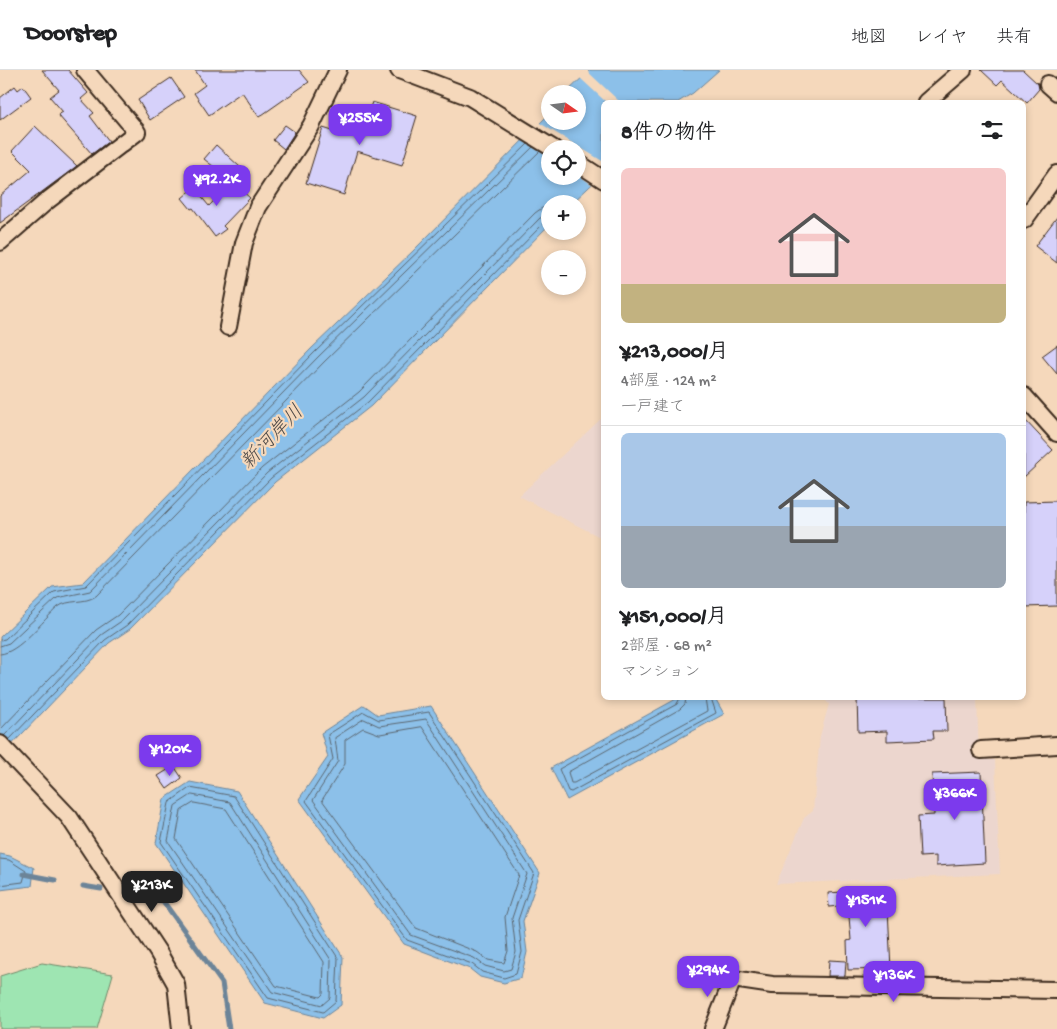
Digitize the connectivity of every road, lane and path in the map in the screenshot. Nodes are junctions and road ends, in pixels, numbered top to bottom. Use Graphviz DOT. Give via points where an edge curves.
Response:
graph roads {
  1 [pos="85,70"];
  2 [pos="338,70"];
  3 [pos="399,70"];
  4 [pos="964,70"];
  5 [pos="928,100"];
  6 [pos="541,141"];
  7 [pos="586,168"];
  8 [pos="1057,174"];
  9 [pos="601,178"];
  10 [pos="1026,217"];
  11 [pos="0,242"];
  12 [pos="228,327"];
  13 [pos="1026,398"];
  14 [pos="1057,433"];
  15 [pos="0,744"];
  16 [pos="1057,746"];
  17 [pos="981,750"];
  18 [pos="1057,990"];
  19 [pos="181,1029"];
  20 [pos="713,1029"];
  1 -- 11 [label="street" via="137,132 47,201"];
  2 -- 12 [label="street" via="311,126 258,207 244,243"];
  3 -- 6 [label="street" via="452,89"];
  4 -- 5 [label="street"];
  7 -- 9 [label="street"];
  8 -- 10 [label="street"];
  13 -- 14 [label="street"];
  15 -- 19 [label="street" via="69,817 170,971 178,997"];
  16 -- 17 [label="street"];
  18 -- 20 [label="street" via="772,985 733,979"];
}
